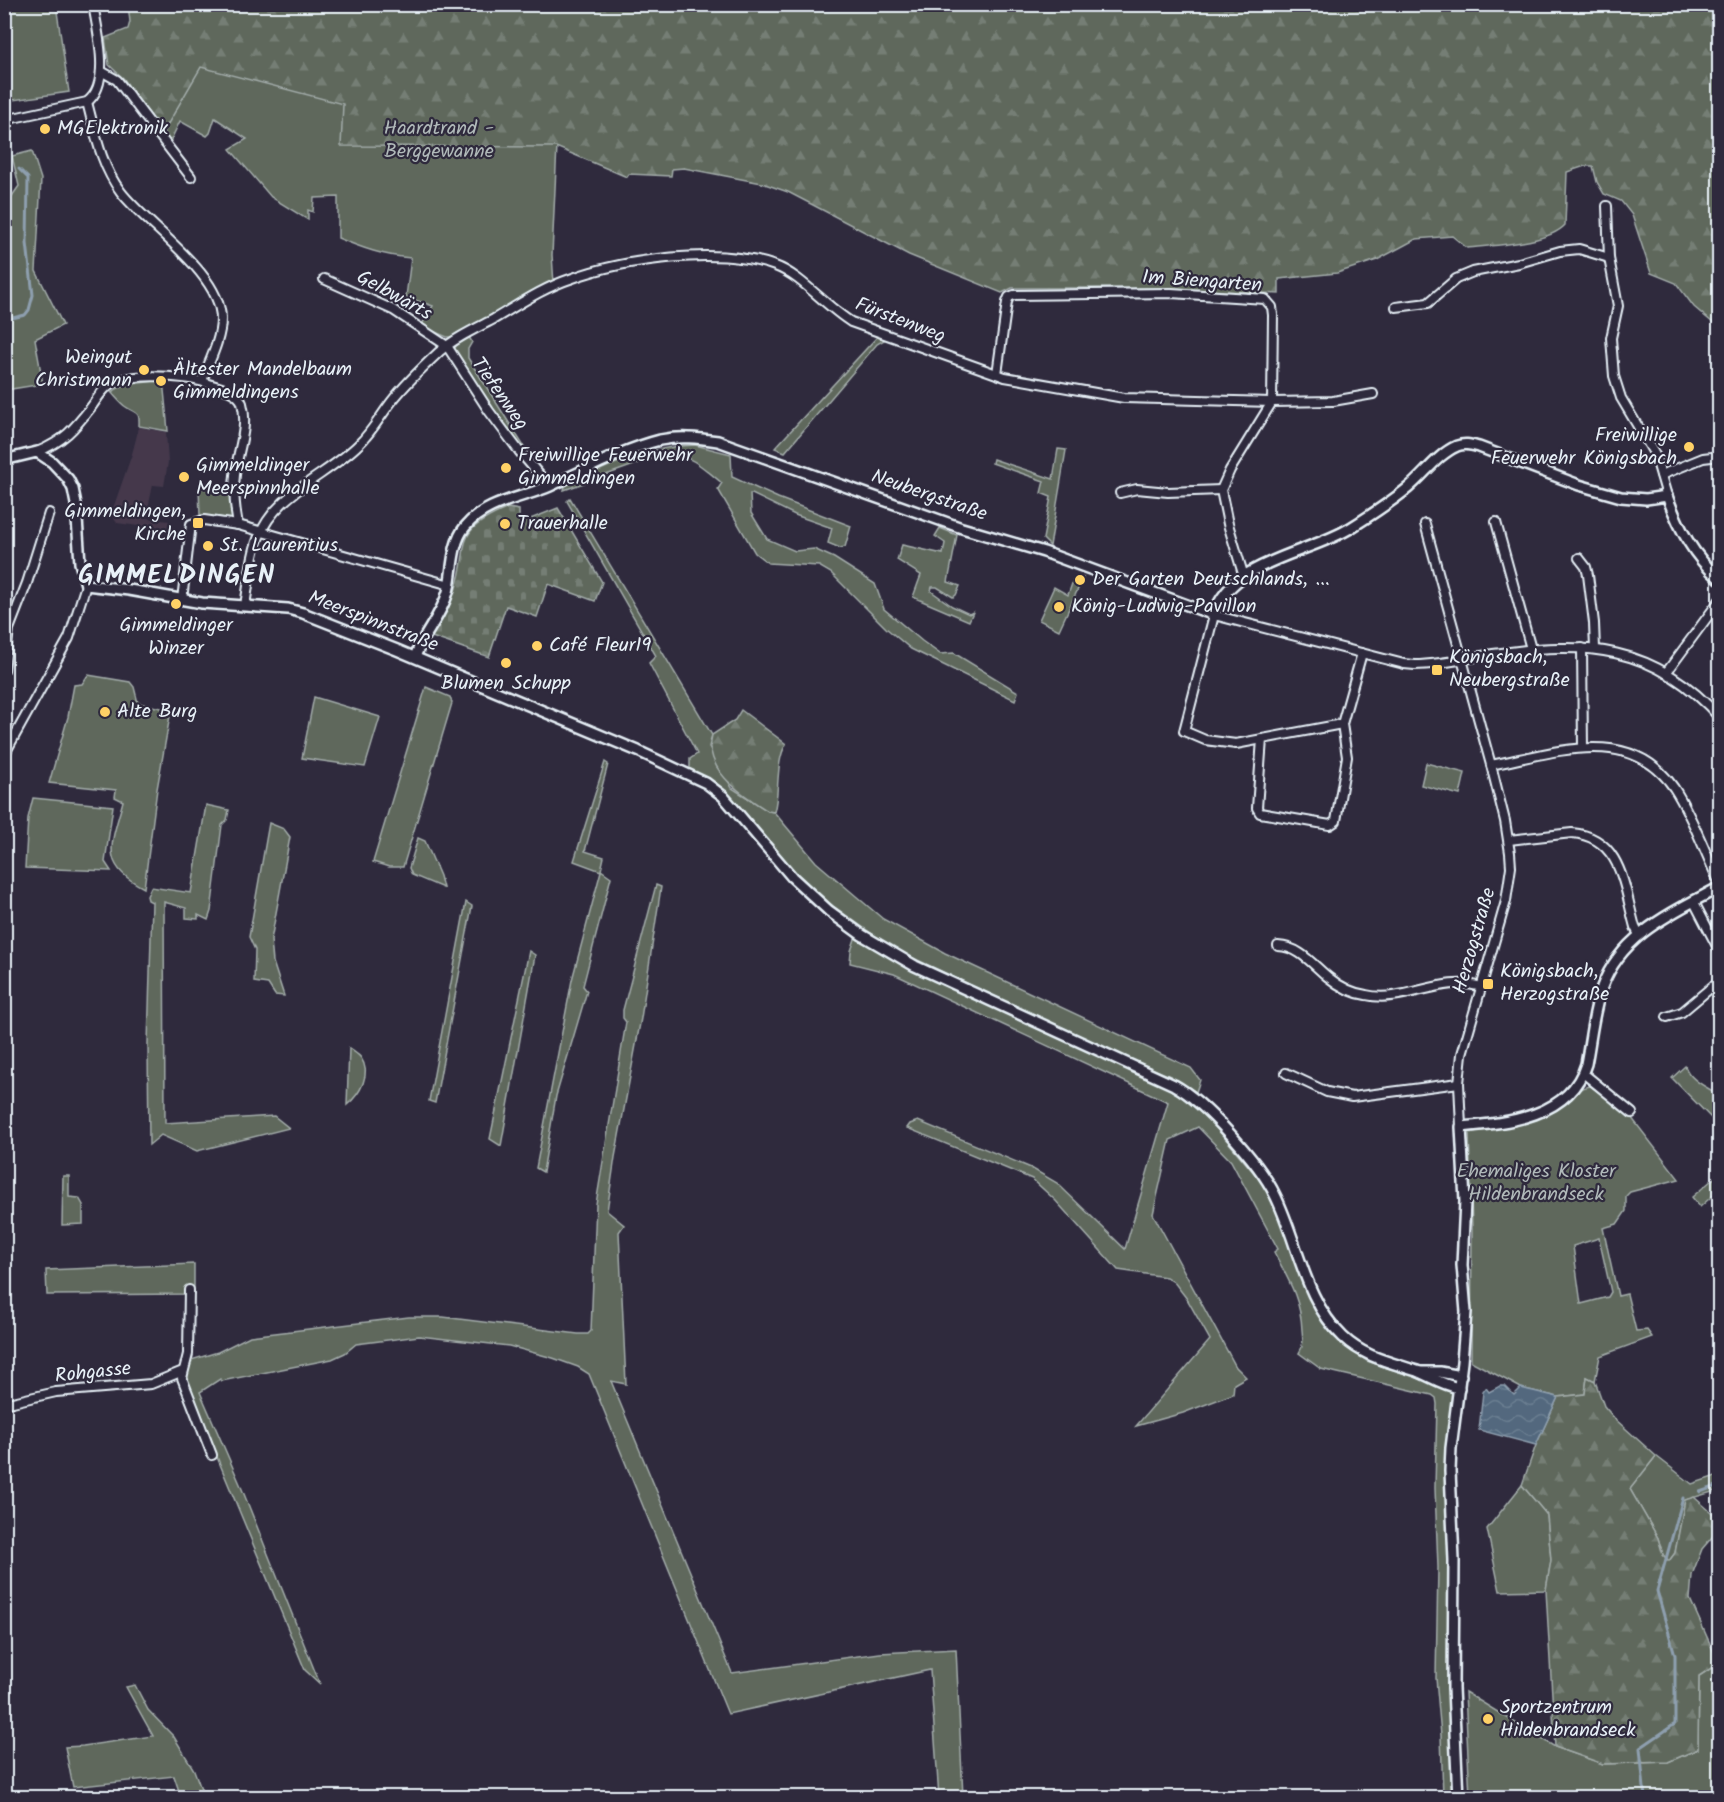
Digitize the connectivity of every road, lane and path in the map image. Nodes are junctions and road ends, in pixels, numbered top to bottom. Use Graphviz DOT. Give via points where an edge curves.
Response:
graph roads {
  1 [pos="93,4"];
  2 [pos="101,70"];
  3 [pos="87,102"];
  4 [pos="4,120"];
  5 [pos="191,177"];
  6 [pos="1607,206"];
  7 [pos="1609,258"];
  8 [pos="324,279"];
  9 [pos="1396,307"];
  10 [pos="447,346"];
  11 [pos="997,374"];
  12 [pos="202,381"];
  13 [pos="1373,394"];
  14 [pos="1272,402"];
  15 [pos="37,452"];
  16 [pos="1719,456"];
  17 [pos="4,460"];
  18 [pos="1661,475"];
  19 [pos="549,486"];
  20 [pos="1221,490"];
  21 [pos="1120,493"];
  22 [pos="1667,496"];
  23 [pos="49,513"];
  24 [pos="1496,522"];
  25 [pos="1425,524"];
  26 [pos="238,525"];
  27 [pos="260,533"];
  28 [pos="1579,558"];
  29 [pos="1244,577"];
  30 [pos="1719,579"];
  31 [pos="86,585"];
  32 [pos="450,585"];
  33 [pos="182,600"];
  34 [pos="1719,600"];
  35 [pos="245,605"];
  36 [pos="1214,615"];
  37 [pos="1582,648"];
  38 [pos="1531,649"];
  39 [pos="1595,649"];
  40 [pos="1362,653"];
  41 [pos="415,657"];
  42 [pos="1463,660"];
  43 [pos="4,670"];
  44 [pos="1666,673"];
  45 [pos="1719,718"];
  46 [pos="1341,724"];
  47 [pos="1262,739"];
  48 [pos="1583,748"];
  49 [pos="4,755"];
  50 [pos="1491,765"];
  51 [pos="1509,840"];
  52 [pos="1719,886"];
  53 [pos="1694,902"];
  54 [pos="1639,934"];
  55 [pos="1278,946"];
  56 [pos="1719,952"];
  57 [pos="1719,980"];
  58 [pos="1481,987"];
  59 [pos="1666,1017"];
  60 [pos="1286,1073"];
  61 [pos="1583,1073"];
  62 [pos="1459,1083"];
  63 [pos="1632,1113"];
  64 [pos="1461,1127"];
  65 [pos="189,1290"];
  66 [pos="183,1371"];
  67 [pos="1419,1372"];
  68 [pos="1461,1376"];
  69 [pos="1459,1389"];
  70 [pos="4,1404"];
  71 [pos="213,1455"];
  72 [pos="1458,1797"];
  1 -- 2 [label="street"];
  2 -- 3 [label="street" via="96,94"];
  2 -- 5 [label="street" via="117,80"];
  3 -- 4 [label="street"];
  3 -- 12 [label="street" via="114,182 133,206 185,254 218,303 220,330"];
  6 -- 7 [label="street"];
  7 -- 9 [label="street" via="1579,249 1560,251 1473,272 1456,279 1428,303"];
  7 -- 18 [label="street" via="1618,306 1611,338 1614,376 1621,398 1655,455"];
  8 -- 10 [label="street, Gelbwärts" via="393,310"];
  10 -- 11 [label="street, Fürstenweg" via="555,285 589,272 671,258 728,258 775,266 795,276 851,322"];
  10 -- 19 [label="street, Tiefenweg" via="489,411"];
  10 -- 27 [label="street, Fürstenweg" via="403,389 360,444 278,507"];
  11 -- 14 [label="street, Fürstenweg" via="1124,398"];
  11 -- 14 [label="street, Im Biengarten" via="1007,302 1014,295 1171,293 1265,299 1273,315"];
  12 -- 15 [label="street" via="133,378 110,385 71,433"];
  12 -- 26 [label="street" via="237,396 242,405 244,431 234,478"];
  13 -- 14 [label="street, Fürstenweg" via="1333,401"];
  14 -- 20 [label="street"];
  15 -- 17 [label="street"];
  15 -- 31 [label="street" via="52,462 73,489"];
  16 -- 18 [label="street" via="1703,458"];
  18 -- 22 [label="street"];
  19 -- 32 [label="street, Neubergstraße" via="502,502 467,524 457,542"];
  19 -- 36 [label="street, Neubergstraße" via="662,440 689,437 718,441 962,528 1044,552"];
  20 -- 21 [label="street" via="1131,489"];
  20 -- 29 [label="street"];
  22 -- 29 [label="street" via="1621,497 1479,447 1460,445 1351,528 1283,555"];
  22 -- 30 [label="street" via="1692,550"];
  23 -- 43 [label="street" via="9,629"];
  24 -- 38 [label="street"];
  25 -- 42 [label="street, Herzogstraße"];
  26 -- 27 [label="street"];
  26 -- 33 [label="street" via="204,520 191,524"];
  27 -- 32 [label="street"];
  27 -- 35 [label="street"];
  28 -- 39 [label="street" via="1588,575"];
  29 -- 36 [label="street" via="1220,599"];
  31 -- 33 [label="street, Meerspinnstraße"];
  31 -- 49 [label="street" via="69,638"];
  32 -- 41 [label="street, Neubergstraße"];
  33 -- 35 [label="street, Meerspinnstraße"];
  34 -- 44 [label="street"];
  35 -- 41 [label="street, Meerspinnstraße" via="295,610"];
  36 -- 40 [label="street, Neubergstraße"];
  36 -- 47 [label="street" via="1184,731 1205,740 1236,744"];
  37 -- 38 [label="street, Neubergstraße"];
  37 -- 39 [label="street, Neubergstraße"];
  37 -- 48 [label="street"];
  38 -- 42 [label="street, Neubergstraße"];
  39 -- 44 [label="street, Neubergstraße" via="1622,653"];
  40 -- 42 [label="street, Neubergstraße" via="1415,665"];
  40 -- 46 [label="street"];
  41 -- 67 [label="street, Meerspinnstraße" via="706,783 723,796 802,887 882,948 1189,1094 1226,1130 1274,1193 1312,1292 1334,1327 1378,1360"];
  42 -- 50 [label="street, Herzogstraße"];
  44 -- 45 [label="street, Neubergstraße" via="1696,693"];
  46 -- 47 [label="street"];
  46 -- 47 [label="street" via="1347,757 1336,821 1330,825 1258,811"];
  48 -- 50 [label="street"];
  48 -- 52 [label="street" via="1624,750 1644,759 1665,777 1681,801"];
  50 -- 51 [label="street, Herzogstraße"];
  51 -- 54 [label="street" via="1572,833 1600,841 1616,862"];
  51 -- 58 [label="street, Herzogstraße" via="1509,889"];
  52 -- 53 [label="street"];
  53 -- 54 [label="street"];
  53 -- 56 [label="street"];
  54 -- 61 [label="street" via="1605,978"];
  55 -- 58 [label="street" via="1293,948 1340,986 1367,996 1459,983"];
  57 -- 59 [label="street" via="1682,1012"];
  58 -- 62 [label="street, Herzogstraße" via="1462,1054"];
  60 -- 62 [label="street" via="1327,1092 1352,1097"];
  61 -- 63 [label="street"];
  61 -- 64 [label="street" via="1571,1092 1545,1110 1494,1124"];
  62 -- 64 [label="street, Herzogstraße"];
  64 -- 68 [label="street, Herzogstraße" via="1466,1312"];
  65 -- 66 [label="street" via="188,1354"];
  66 -- 70 [label="street, Rohgasse" via="151,1384 56,1392"];
  66 -- 71 [label="street" via="184,1386"];
  67 -- 68 [label="street"];
  67 -- 69 [label="street"];
  68 -- 69 [label="street, Herzogstraße"];
  69 -- 72 [label="street, Herzogstraße" via="1450,1471"];
}
